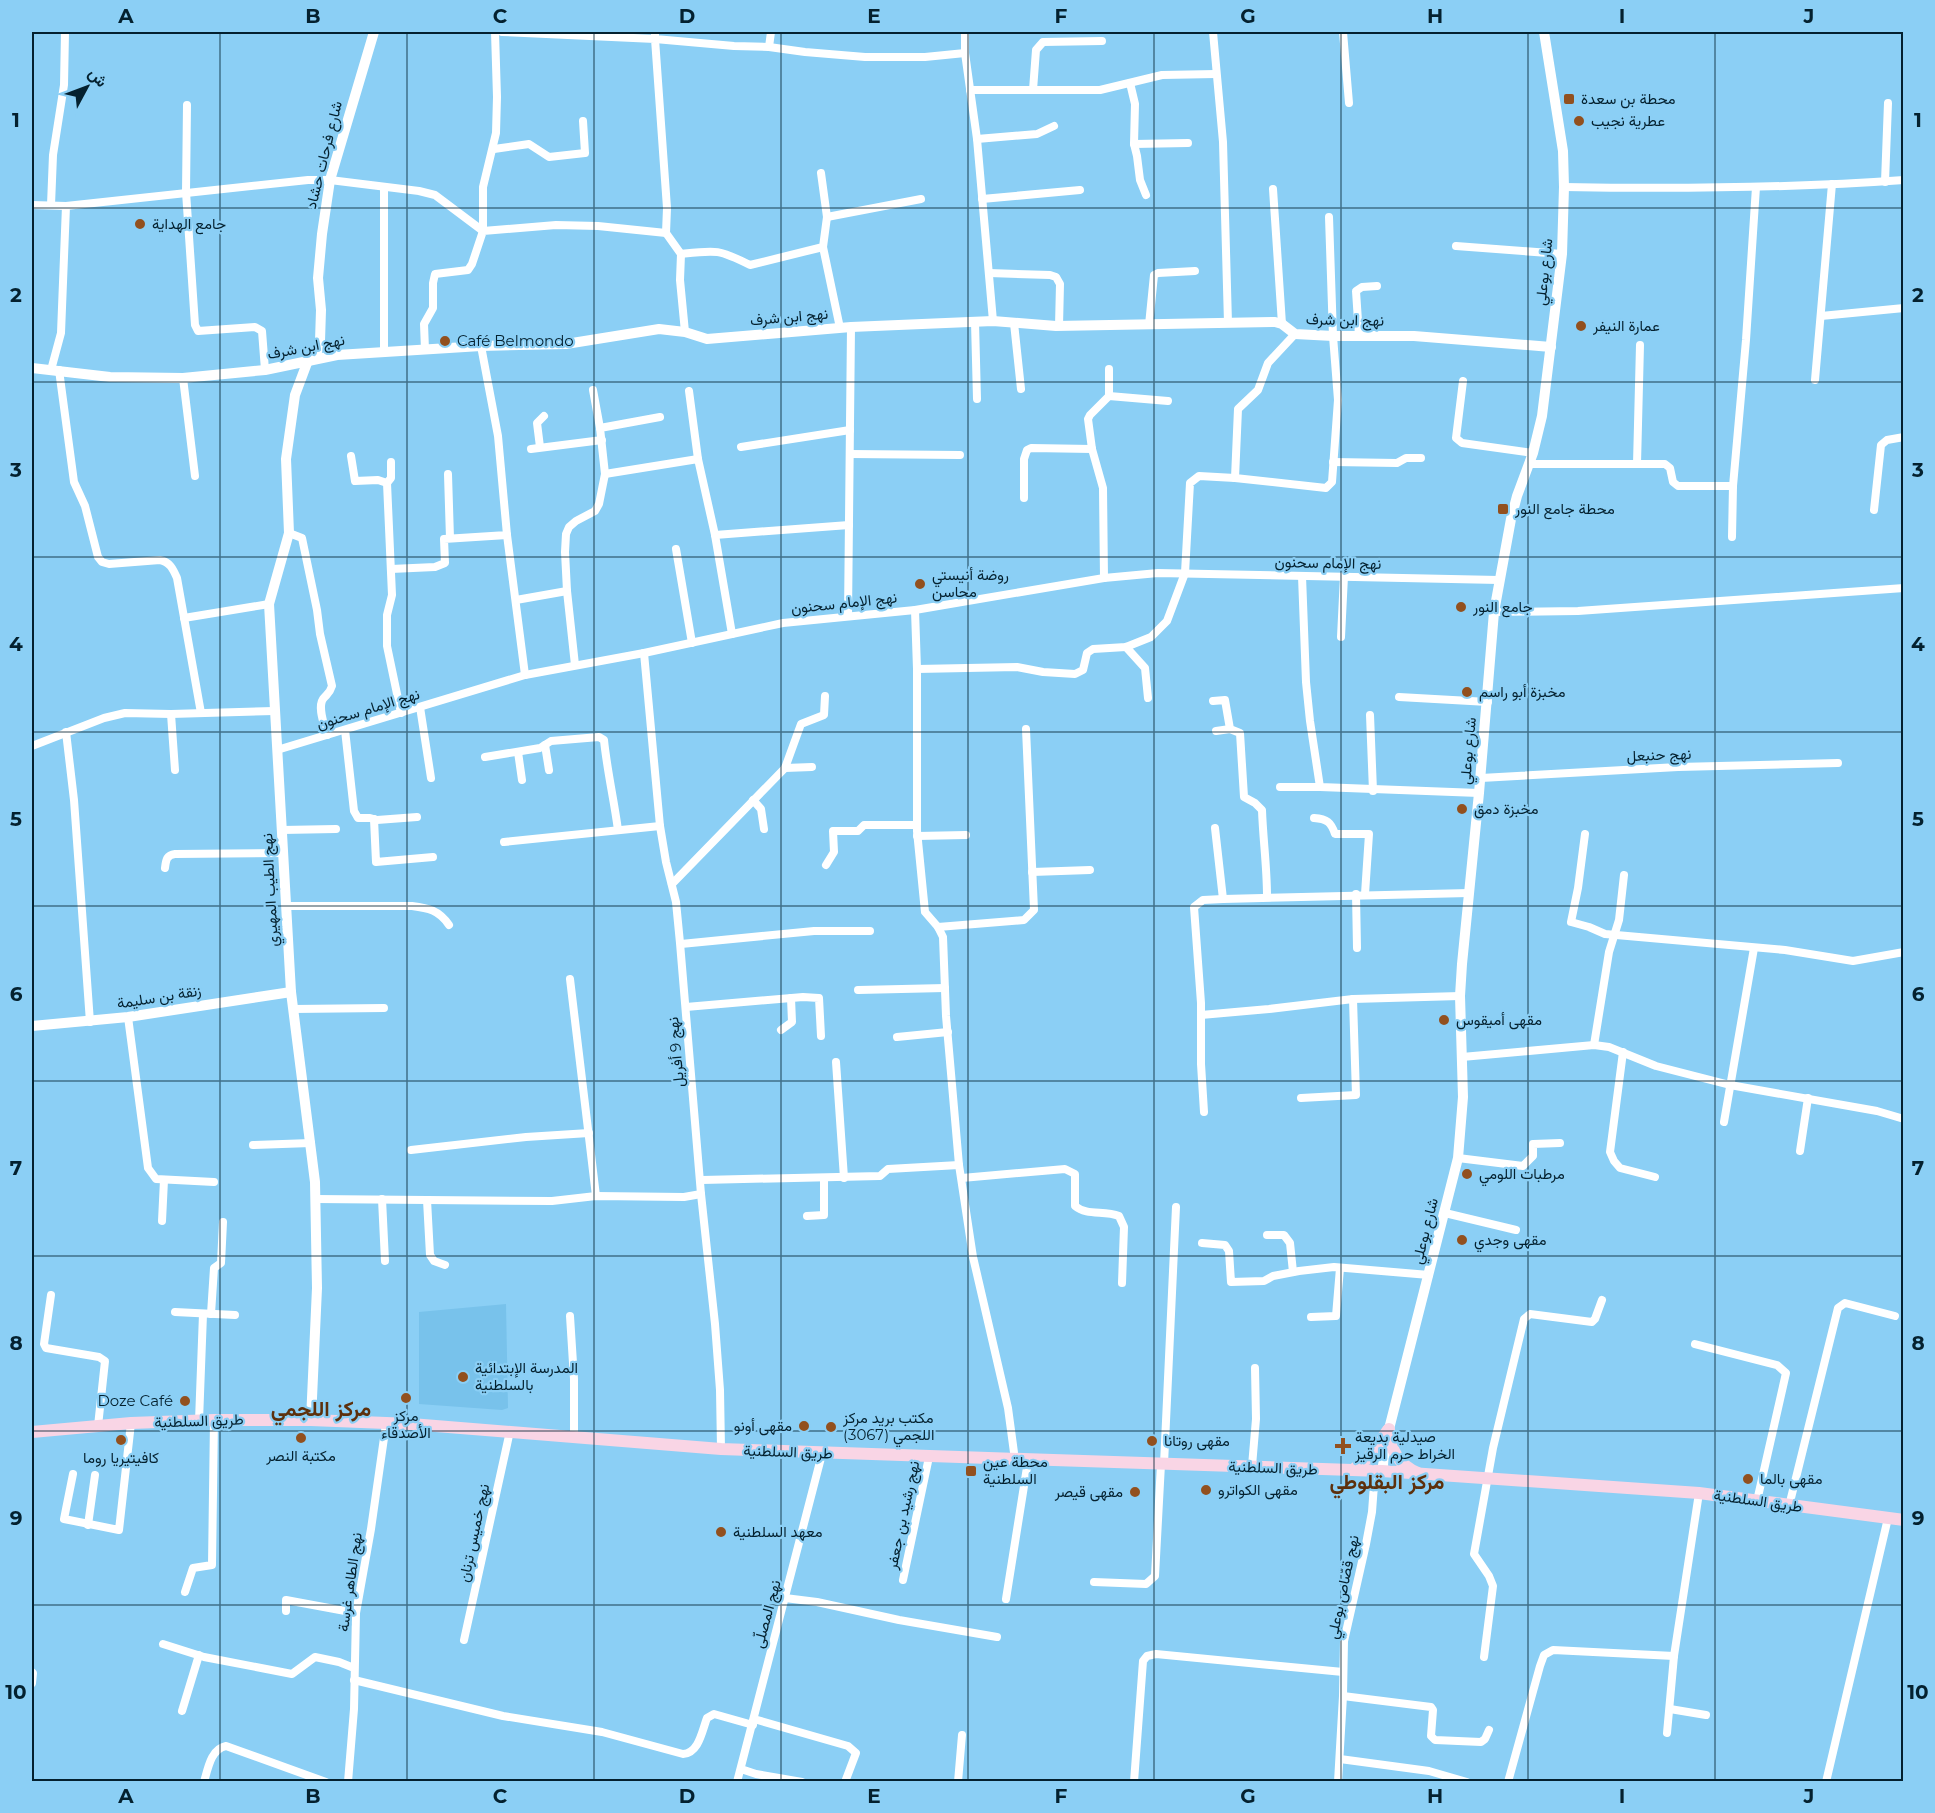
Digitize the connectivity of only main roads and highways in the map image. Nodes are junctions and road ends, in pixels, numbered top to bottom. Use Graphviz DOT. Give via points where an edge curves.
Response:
graph roads {
  1 [pos="32,1432"];
  2 [pos="1353,1470"];
  3 [pos="1422,1474"];
  4 [pos="1904,1520"];
  1 -- 2 [label="main road, طريق السلطنية" via="131,1423 311,1420 822,1454"];
  2 -- 3 [label="main road, طريق السلطنية"];
  2 -- 3 [label="main road" via="1377,1448 1389,1429 1394,1453 1410,1470"];
  3 -- 4 [label="main road, طريق السلطنية" via="1699,1493"];
}
